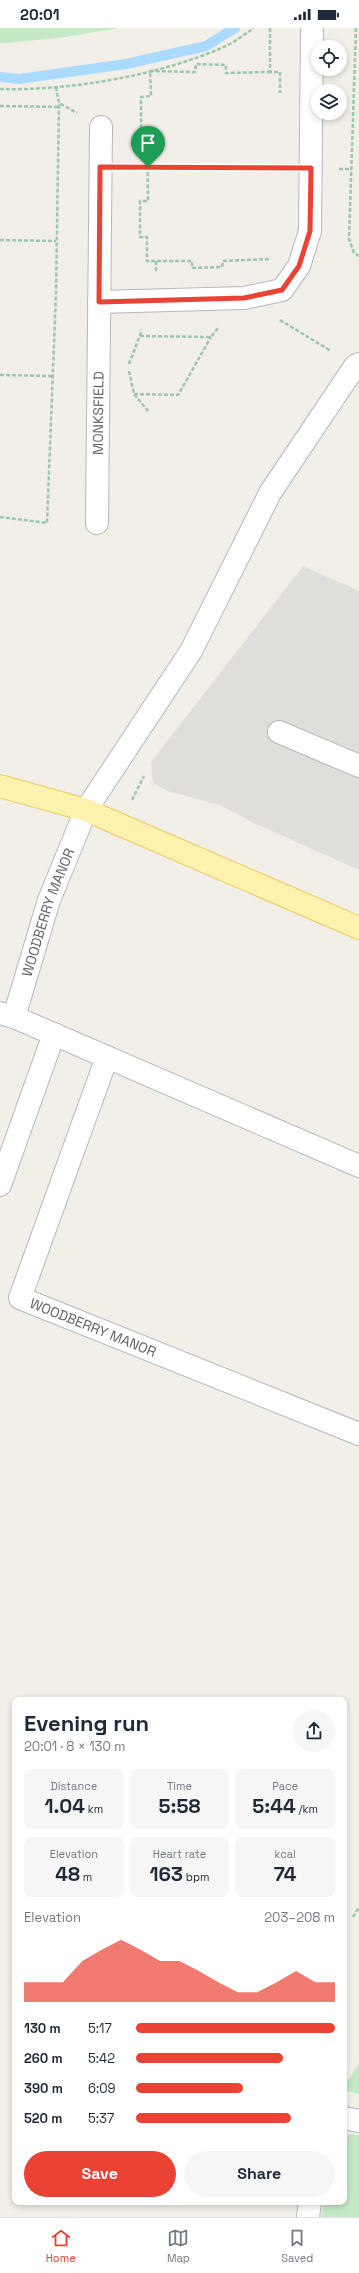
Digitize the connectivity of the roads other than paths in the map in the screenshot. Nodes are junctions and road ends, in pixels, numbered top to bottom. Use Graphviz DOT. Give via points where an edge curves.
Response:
graph roads {
  1 [pos="312,28"];
  2 [pos="101,127"];
  3 [pos="99,302"];
  4 [pos="359,364"];
  5 [pos="97,523"];
  6 [pos="279,732"];
  7 [pos="359,766"];
  8 [pos="0,786"];
  9 [pos="86,810"];
  10 [pos="359,928"];
  11 [pos="7,1015"];
  12 [pos="54,1034"];
  13 [pos="107,1057"];
  14 [pos="359,1166"];
  15 [pos="0,1185"];
  16 [pos="359,1434"];
  17 [pos="347,2119"];
  18 [pos="359,2121"];
  19 [pos="310,2205"];
  20 [pos="308,2217"];
  1 -- 3 [label="street" via="310,231 299,266 282,290 244,298"];
  2 -- 3 [label="street, MONKSFIELD"];
  3 -- 5 [label="street, MONKSFIELD"];
  4 -- 9 [label="street, WOODBERRY MANOR" via="355,366 270,493 191,651"];
  6 -- 7 [label="street"];
  8 -- 9 [label="main road"];
  9 -- 10 [label="main road"];
  9 -- 11 [label="street, WOODBERRY MANOR"];
  11 -- 12 [label="street, WOODBERRY MANOR"];
  12 -- 13 [label="street, WOODBERRY MANOR"];
  12 -- 15 [label="street"];
  13 -- 14 [label="street, WOODBERRY MANOR"];
  13 -- 16 [label="street, WOODBERRY MANOR" via="20,1298"];
  17 -- 18 [label="street"];
  19 -- 20 [label="street"];
}
